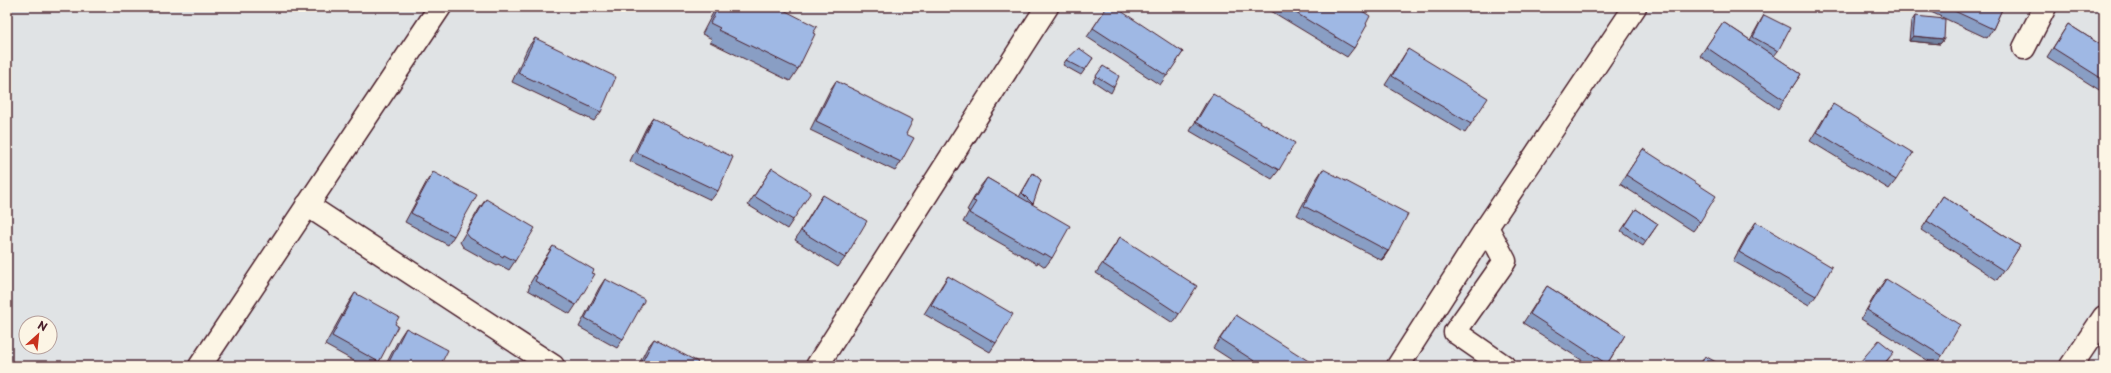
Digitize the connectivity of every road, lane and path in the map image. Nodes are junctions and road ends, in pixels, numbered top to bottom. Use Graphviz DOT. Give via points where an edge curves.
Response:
graph roads {
  1 [pos="440,7"];
  2 [pos="1047,7"];
  3 [pos="1635,7"];
  4 [pos="2046,7"];
  5 [pos="2024,48"];
  6 [pos="307,205"];
  7 [pos="1487,227"];
  8 [pos="2104,317"];
  9 [pos="200,366"];
  10 [pos="553,366"];
  11 [pos="817,366"];
  12 [pos="1398,366"];
  13 [pos="1504,366"];
  14 [pos="2071,366"];
  1 -- 6 [label="street"];
  2 -- 11 [label="street"];
  3 -- 7 [label="street"];
  4 -- 5 [label="street"];
  6 -- 9 [label="street"];
  6 -- 10 [label="street"];
  7 -- 12 [label="street"];
  7 -- 13 [label="street" via="1505,261 1455,332"];
  8 -- 14 [label="street"];
}
